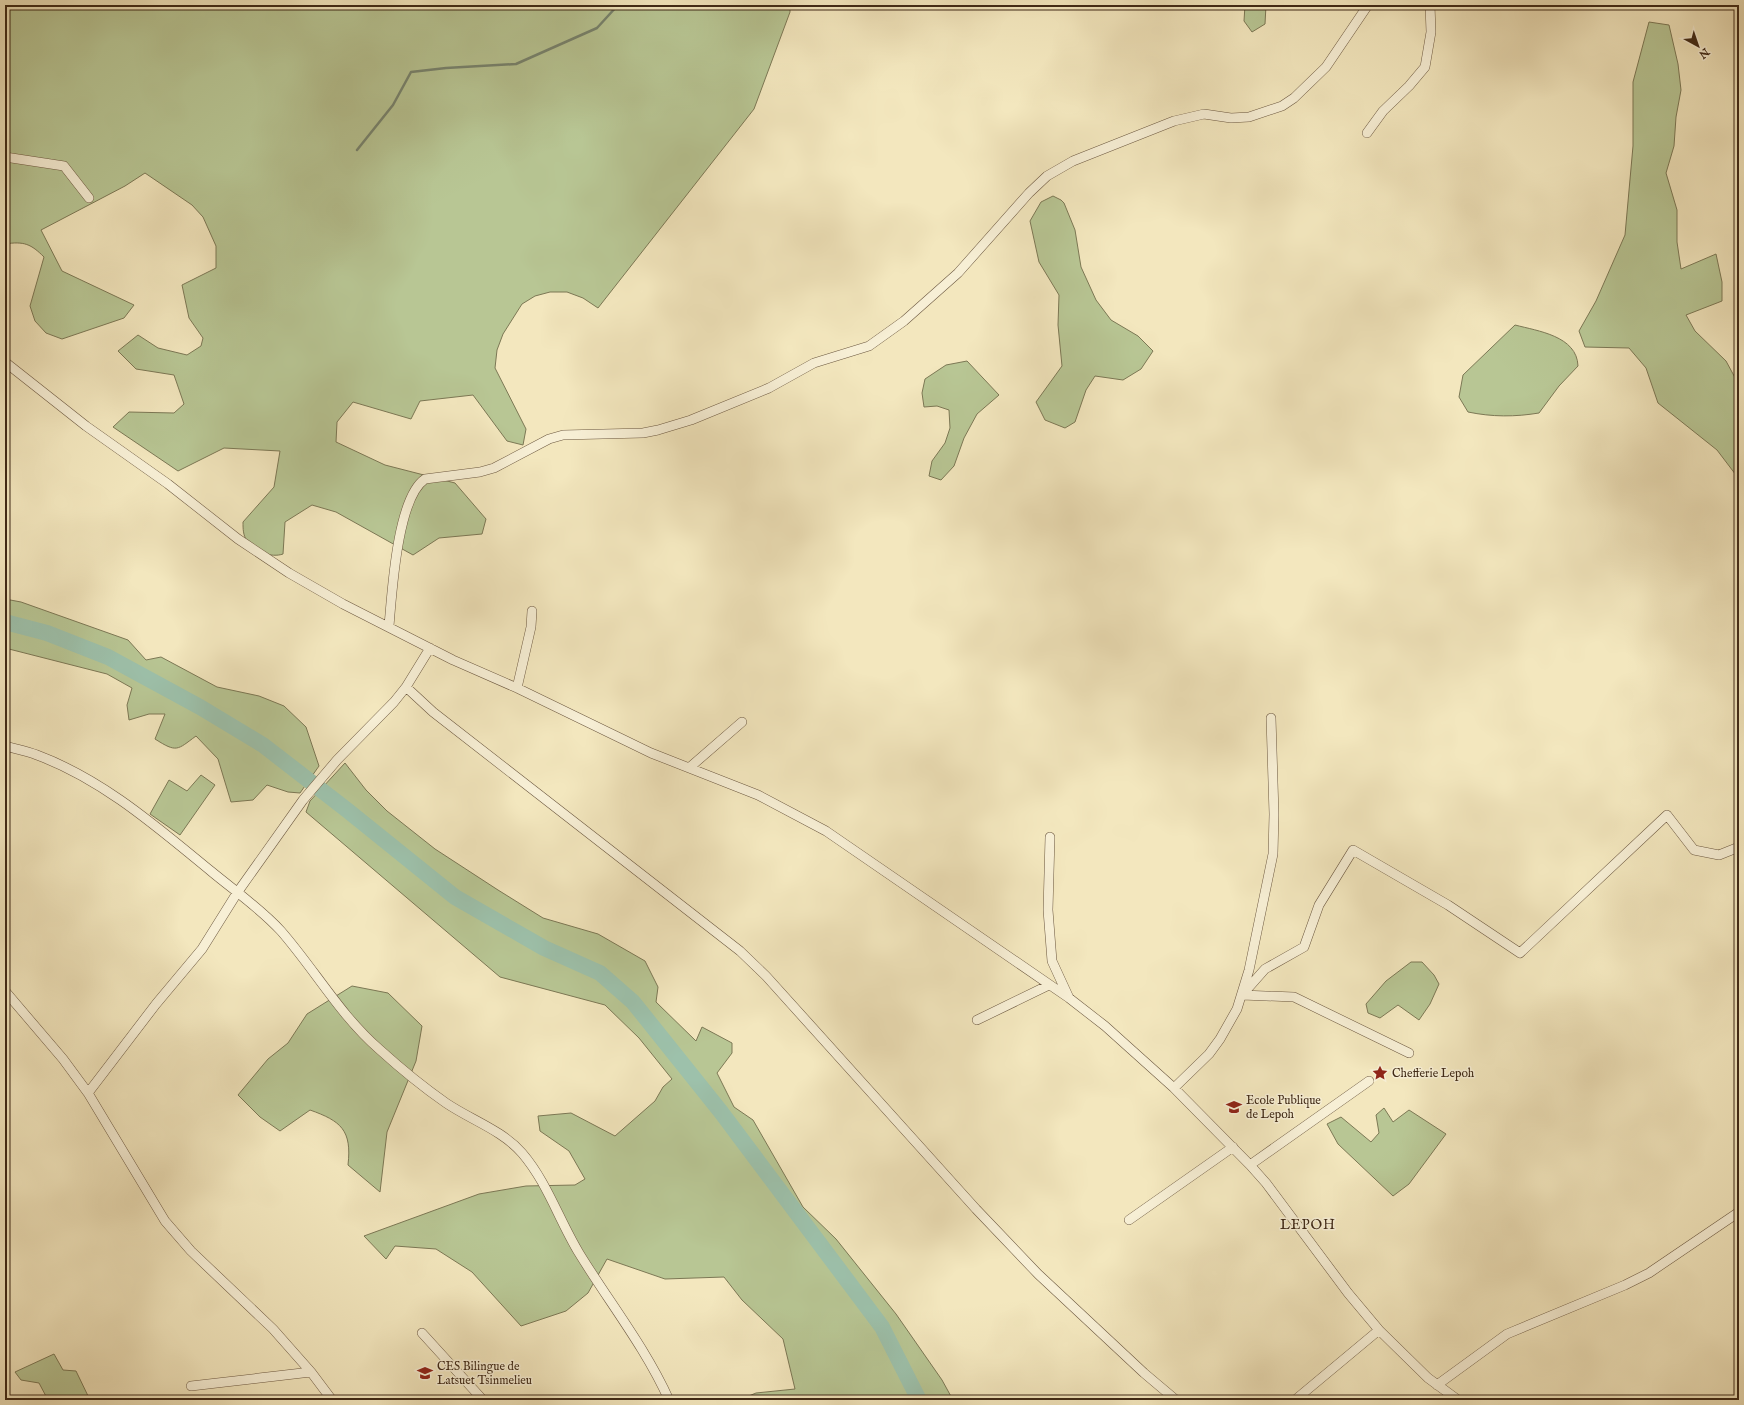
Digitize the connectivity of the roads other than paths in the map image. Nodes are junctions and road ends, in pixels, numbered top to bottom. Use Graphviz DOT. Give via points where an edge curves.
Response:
graph roads {
  1 [pos="1368,5"];
  2 [pos="1430,5"];
  3 [pos="1367,133"];
  4 [pos="5,157"];
  5 [pos="89,198"];
  6 [pos="5,362"];
  7 [pos="532,611"];
  8 [pos="389,626"];
  9 [pos="430,648"];
  10 [pos="406,687"];
  11 [pos="517,688"];
  12 [pos="1271,718"];
  13 [pos="742,722"];
  14 [pos="5,746"];
  15 [pos="689,768"];
  16 [pos="1050,837"];
  17 [pos="1739,847"];
  18 [pos="237,893"];
  19 [pos="1049,985"];
  20 [pos="5,992"];
  21 [pos="1242,995"];
  22 [pos="1069,998"];
  23 [pos="977,1020"];
  24 [pos="1409,1053"];
  25 [pos="1369,1081"];
  26 [pos="1174,1088"];
  27 [pos="88,1093"];
  28 [pos="1233,1148"];
  29 [pos="1250,1165"];
  30 [pos="1739,1212"];
  31 [pos="1130,1220"];
  32 [pos="1379,1330"];
  33 [pos="422,1332"];
  34 [pos="311,1372"];
  35 [pos="1437,1385"];
  36 [pos="191,1386"];
  37 [pos="332,1400"];
  38 [pos="483,1400"];
  39 [pos="669,1400"];
  40 [pos="1176,1400"];
  41 [pos="1296,1400"];
  42 [pos="1458,1400"];
  1 -- 8 [label="street" via="1326,67 1282,106 1250,117 1231,118 1204,114 1174,121 1073,161 1047,176 1029,192 958,273 904,321 870,346 814,363 769,388 691,420 658,430 644,433 563,435 549,439 494,468 425,480 415,491 404,519 395,565"];
  2 -- 3 [label="street" via="1431,32 1425,67 1382,111"];
  4 -- 5 [label="street" via="64,166"];
  6 -- 8 [label="street" via="86,426 250,547 343,604"];
  7 -- 11 [label="street"];
  8 -- 9 [label="street"];
  9 -- 10 [label="street"];
  9 -- 11 [label="street"];
  10 -- 18 [label="street" via="303,800"];
  10 -- 40 [label="street" via="433,712 740,951 766,976 1032,1268"];
  11 -- 15 [label="street" via="651,753"];
  12 -- 21 [label="street" via="1273,854"];
  13 -- 15 [label="street"];
  14 -- 18 [label="street" via="36,754 66,767 115,796 153,823"];
  15 -- 19 [label="street" via="758,795 826,831"];
  16 -- 22 [label="street" via="1048,910 1052,961"];
  17 -- 21 [label="street" via="1719,855 1694,850 1667,815 1520,953 1448,905 1353,850 1319,905 1304,947 1265,969"];
  18 -- 27 [label="street" via="202,949"];
  18 -- 39 [label="street" via="279,930 344,1014 378,1049 447,1103 513,1143 523,1154 548,1193 580,1255 636,1339"];
  19 -- 22 [label="street"];
  19 -- 23 [label="street"];
  20 -- 27 [label="street" via="63,1059"];
  21 -- 24 [label="street" via="1294,997"];
  21 -- 26 [label="street" via="1220,1039 1209,1054"];
  22 -- 26 [label="street" via="1105,1026"];
  25 -- 29 [label="street"];
  26 -- 28 [label="street"];
  27 -- 34 [label="street" via="165,1221 191,1251 273,1329"];
  28 -- 29 [label="street"];
  28 -- 31 [label="street"];
  29 -- 32 [label="street"];
  30 -- 35 [label="street" via="1650,1273 1507,1334"];
  32 -- 35 [label="street"];
  32 -- 41 [label="street"];
  33 -- 38 [label="street"];
  34 -- 36 [label="street"];
  34 -- 37 [label="street"];
  35 -- 42 [label="street"];
}
